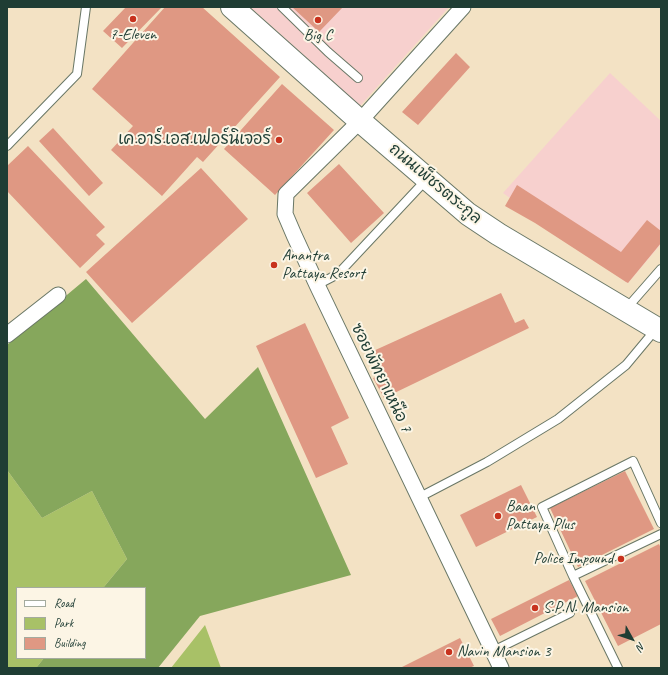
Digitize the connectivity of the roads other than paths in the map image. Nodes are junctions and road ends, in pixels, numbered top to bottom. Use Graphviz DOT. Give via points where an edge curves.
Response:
graph roads {
  1 [pos="86,7"];
  2 [pos="232,7"];
  3 [pos="282,7"];
  4 [pos="463,7"];
  5 [pos="358,78"];
  6 [pos="360,120"];
  7 [pos="7,146"];
  8 [pos="427,178"];
  9 [pos="661,269"];
  10 [pos="317,285"];
  11 [pos="58,295"];
  12 [pos="626,310"];
  13 [pos="659,330"];
  14 [pos="7,335"];
  15 [pos="418,498"];
  16 [pos="661,523"];
  17 [pos="661,534"];
  18 [pos="573,576"];
  19 [pos="570,613"];
  20 [pos="493,651"];
  21 [pos="501,668"];
  22 [pos="618,668"];
  1 -- 7 [label="lane" via="77,74"];
  2 -- 6 [label="street, ถนนเพ็ชรตระกูล"];
  3 -- 5 [label="lane"];
  4 -- 6 [label="street, ซอยพัทยาเหนือ 7"];
  6 -- 8 [label="street, ถนนเพ็ชรตระกูล"];
  6 -- 10 [label="street, ซอยพัทยาเหนือ 7" via="286,194 285,214"];
  8 -- 10 [label="lane" via="338,274"];
  8 -- 12 [label="street, ถนนเพ็ชรตระกูล" via="468,214 498,234"];
  9 -- 12 [label="lane"];
  10 -- 15 [label="street, ซอยพัทยาเหนือ 7"];
  11 -- 14 [label="street"];
  12 -- 13 [label="street, ถนนเพ็ชรตระกูล"];
  13 -- 15 [label="lane" via="626,365 558,419 487,462"];
  15 -- 20 [label="street, ซอยพัทยาเหนือ 7"];
  16 -- 18 [label="lane" via="633,460 542,507"];
  17 -- 18 [label="lane"];
  18 -- 22 [label="lane"];
  19 -- 20 [label="lane"];
  20 -- 21 [label="street, ซอยพัทยาเหนือ 7"];
}
